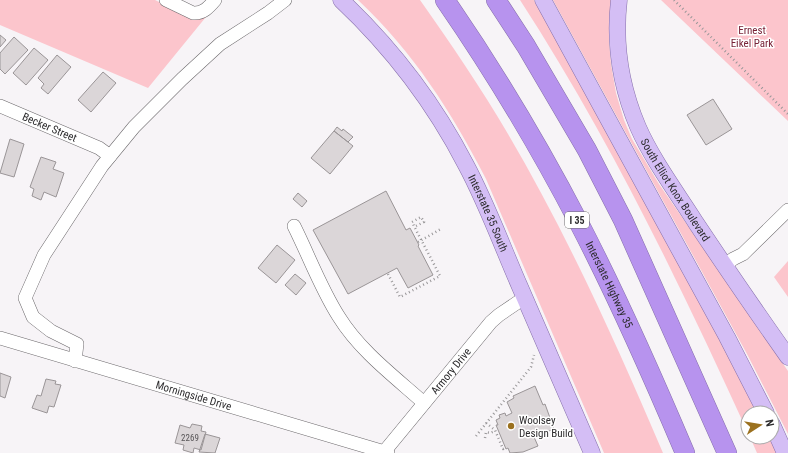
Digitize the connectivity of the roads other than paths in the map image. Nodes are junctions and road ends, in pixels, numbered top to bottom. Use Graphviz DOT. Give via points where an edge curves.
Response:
graph roads {
  1 [pos="166,0"];
  2 [pos="215,0"];
  3 [pos="285,0"];
  4 [pos="341,0"];
  5 [pos="445,0"];
  6 [pos="496,0"];
  7 [pos="543,0"];
  8 [pos="619,0"];
  9 [pos="0,106"];
  10 [pos="110,156"];
  11 [pos="788,210"];
  12 [pos="294,226"];
  13 [pos="724,266"];
  14 [pos="524,298"];
  15 [pos="0,338"];
  16 [pos="788,357"];
  17 [pos="75,361"];
  18 [pos="424,403"];
  19 [pos="762,405"];
  20 [pos="780,442"];
  21 [pos="386,453"];
  22 [pos="592,453"];
  23 [pos="685,453"];
  24 [pos="727,453"];
  25 [pos="785,453"];
  1 -- 2 [label="street" via="197,14 207,9"];
  3 -- 10 [label="street" via="220,44 134,127"];
  4 -- 14 [label="main road, Interstate 35 South" via="407,71 436,112 467,166"];
  5 -- 23 [label="highway, Interstate Highway 35 / I 35" via="495,76 579,223"];
  6 -- 24 [label="highway" via="579,137 623,220"];
  7 -- 19 [label="main road"];
  8 -- 13 [label="main road, South Elliot Knox Boulevard" via="621,68 639,128"];
  9 -- 10 [label="street, Becker Street" via="99,148"];
  10 -- 17 [label="street" via="44,255 25,298 33,317 51,331 77,344"];
  11 -- 13 [label="street" via="743,254"];
  12 -- 18 [label="street" via="327,296 343,322 372,356"];
  13 -- 16 [label="main road, South Elliot Knox Boulevard"];
  14 -- 18 [label="street, Armory Drive" via="494,319"];
  14 -- 22 [label="main road, Interstate 35 South"];
  15 -- 17 [label="street, Morningside Drive"];
  17 -- 21 [label="street, Morningside Drive"];
  18 -- 21 [label="street, Armory Drive"];
  20 -- 25 [label="main road"];
}
